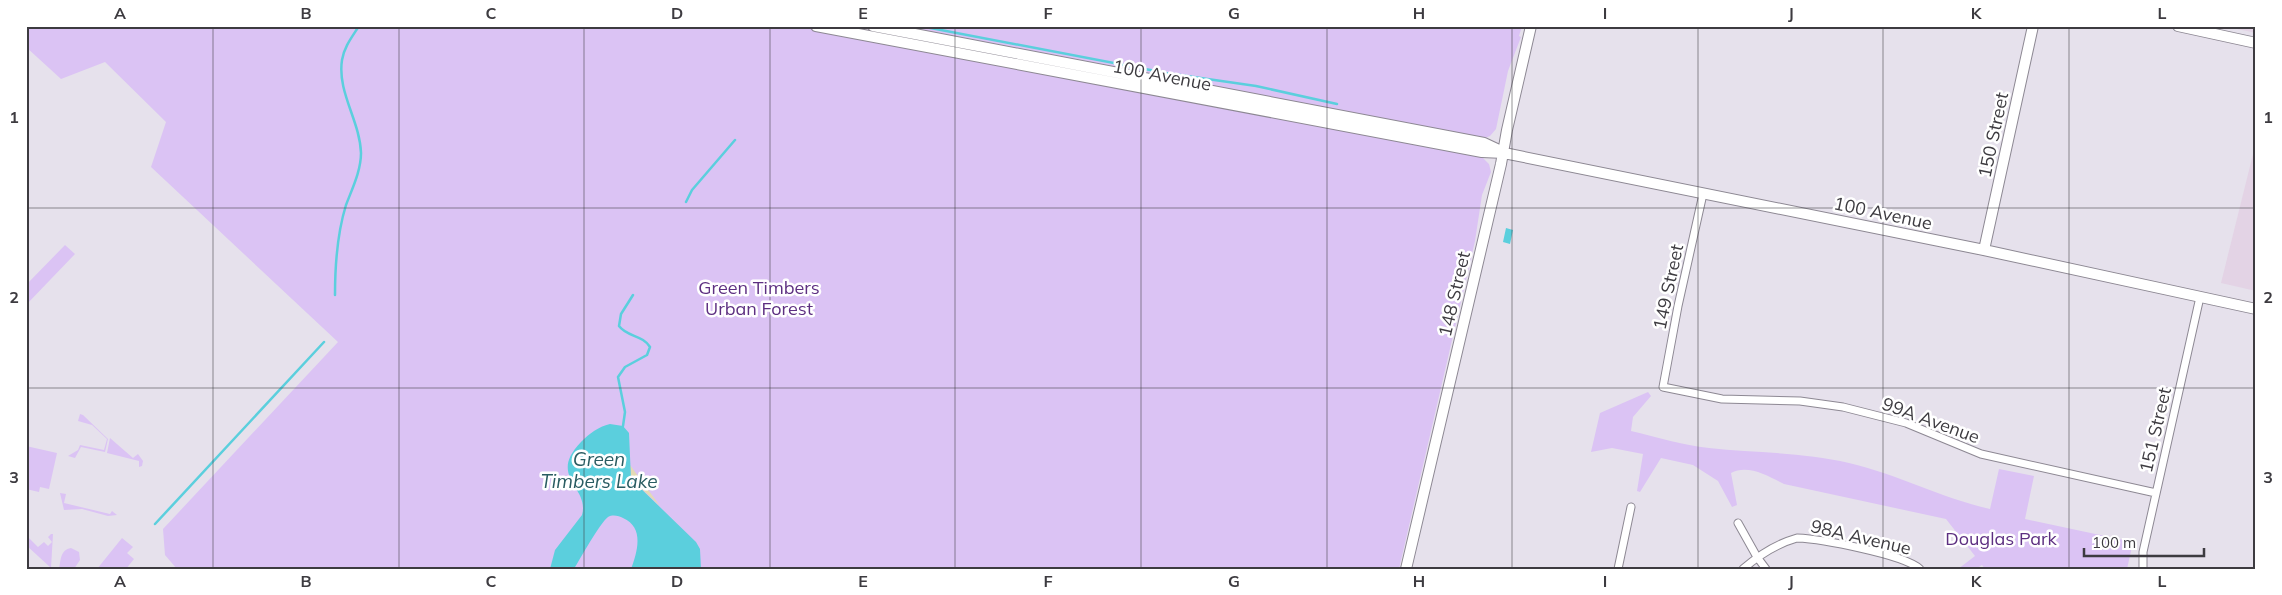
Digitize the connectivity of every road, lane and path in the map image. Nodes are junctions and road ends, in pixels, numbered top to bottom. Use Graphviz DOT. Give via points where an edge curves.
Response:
graph roads {
  1 [pos="816,26"];
  2 [pos="873,26"];
  3 [pos="1531,26"];
  4 [pos="2033,26"];
  5 [pos="2178,26"];
  6 [pos="2256,43"];
  7 [pos="1504,153"];
  8 [pos="1703,194"];
  9 [pos="1984,250"];
  10 [pos="2200,297"];
  11 [pos="2256,309"];
  12 [pos="1663,387"];
  13 [pos="2156,493"];
  14 [pos="1631,507"];
  15 [pos="1738,523"];
  16 [pos="1757,557"];
  17 [pos="1406,569"];
  18 [pos="1618,569"];
  19 [pos="1743,569"];
  20 [pos="1766,569"];
  21 [pos="1920,569"];
  22 [pos="2143,569"];
  1 -- 7 [label="main road, 100 Avenue" via="1482,152"];
  2 -- 7 [label="main road, 100 Avenue" via="1484,143"];
  3 -- 7 [label="main road, 148 Street"];
  4 -- 9 [label="main road, 150 Street"];
  5 -- 6 [label="main road"];
  7 -- 8 [label="main road, 100 Avenue"];
  7 -- 17 [label="main road, 148 Street"];
  8 -- 9 [label="main road, 100 Avenue"];
  8 -- 12 [label="street, 149 Street"];
  9 -- 10 [label="main road, 100 Avenue"];
  10 -- 11 [label="main road, 100 Avenue"];
  10 -- 13 [label="street, 151 Street"];
  12 -- 13 [label="street, 99A Avenue" via="1722,399 1835,405 1906,422 1981,454"];
  13 -- 22 [label="street, 151 Street" via="2143,552"];
  14 -- 18 [label="street"];
  15 -- 16 [label="street"];
  16 -- 19 [label="street, 98A Avenue"];
  16 -- 20 [label="street"];
  16 -- 21 [label="street, 98A Avenue" via="1797,538 1883,554"];
}
